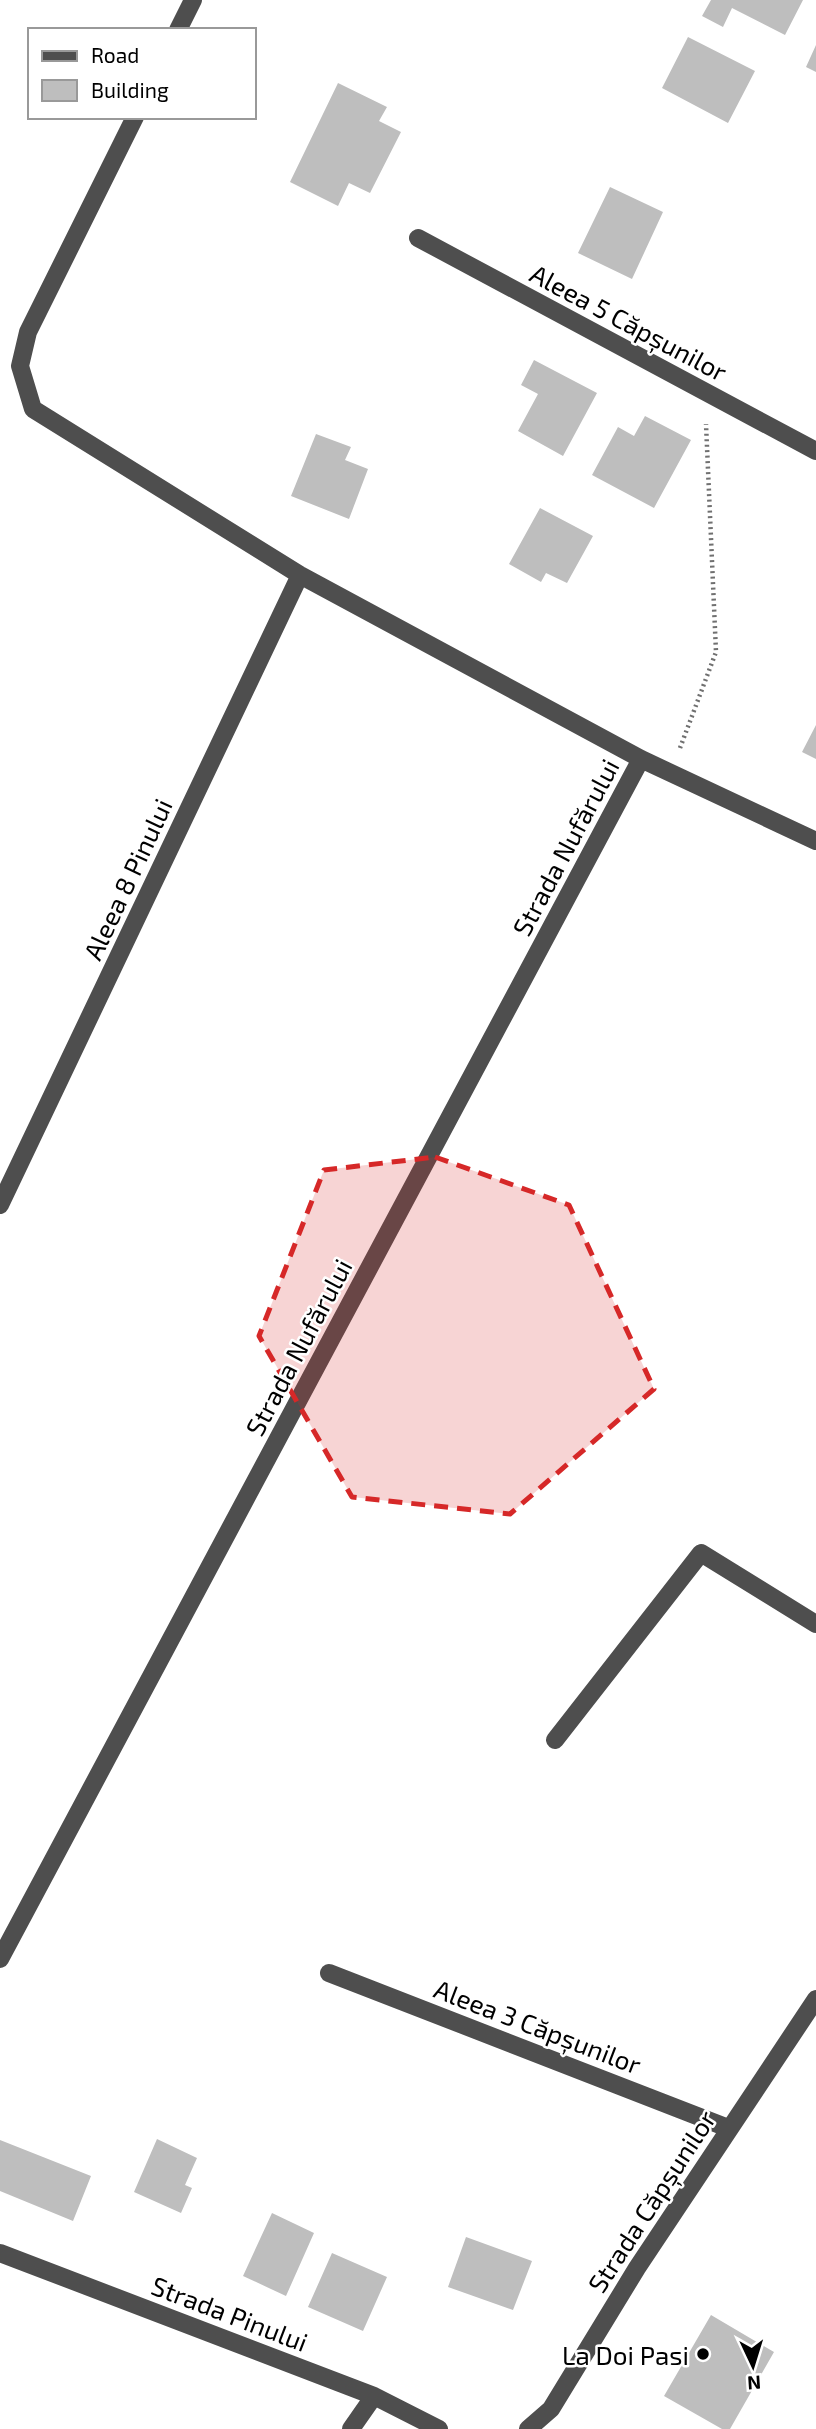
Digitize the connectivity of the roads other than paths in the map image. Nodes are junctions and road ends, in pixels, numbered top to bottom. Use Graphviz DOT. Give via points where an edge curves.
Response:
graph roads {
  1 [pos="193,0"];
  2 [pos="179,28"];
  3 [pos="134,119"];
  4 [pos="418,239"];
  5 [pos="816,451"];
  6 [pos="300,575"];
  7 [pos="641,759"];
  8 [pos="816,841"];
  9 [pos="0,1205"];
  10 [pos="816,1624"];
  11 [pos="555,1740"];
  12 [pos="0,1959"];
  13 [pos="329,1973"];
  14 [pos="816,1999"];
  15 [pos="729,2128"];
  16 [pos="0,2253"];
  17 [pos="374,2396"];
  18 [pos="351,2429"];
  19 [pos="439,2429"];
  20 [pos="528,2429"];
  1 -- 2 [label="street"];
  3 -- 6 [label="street" via="28,332 20,366 33,410"];
  4 -- 5 [label="street, Aleea 5 Căpșunilor"];
  6 -- 7 [label="street"];
  6 -- 9 [label="street, Aleea 8 Pinului"];
  7 -- 8 [label="street"];
  7 -- 12 [label="street, Strada Nufărului"];
  10 -- 11 [label="street" via="701,1553"];
  13 -- 15 [label="street, Aleea 3 Căpșunilor"];
  14 -- 15 [label="street, Strada Căpșunilor"];
  15 -- 20 [label="street, Strada Căpșunilor" via="551,2409"];
  16 -- 17 [label="street, Strada Pinului"];
  17 -- 18 [label="street"];
  17 -- 19 [label="street, Strada Pinului"];
}
